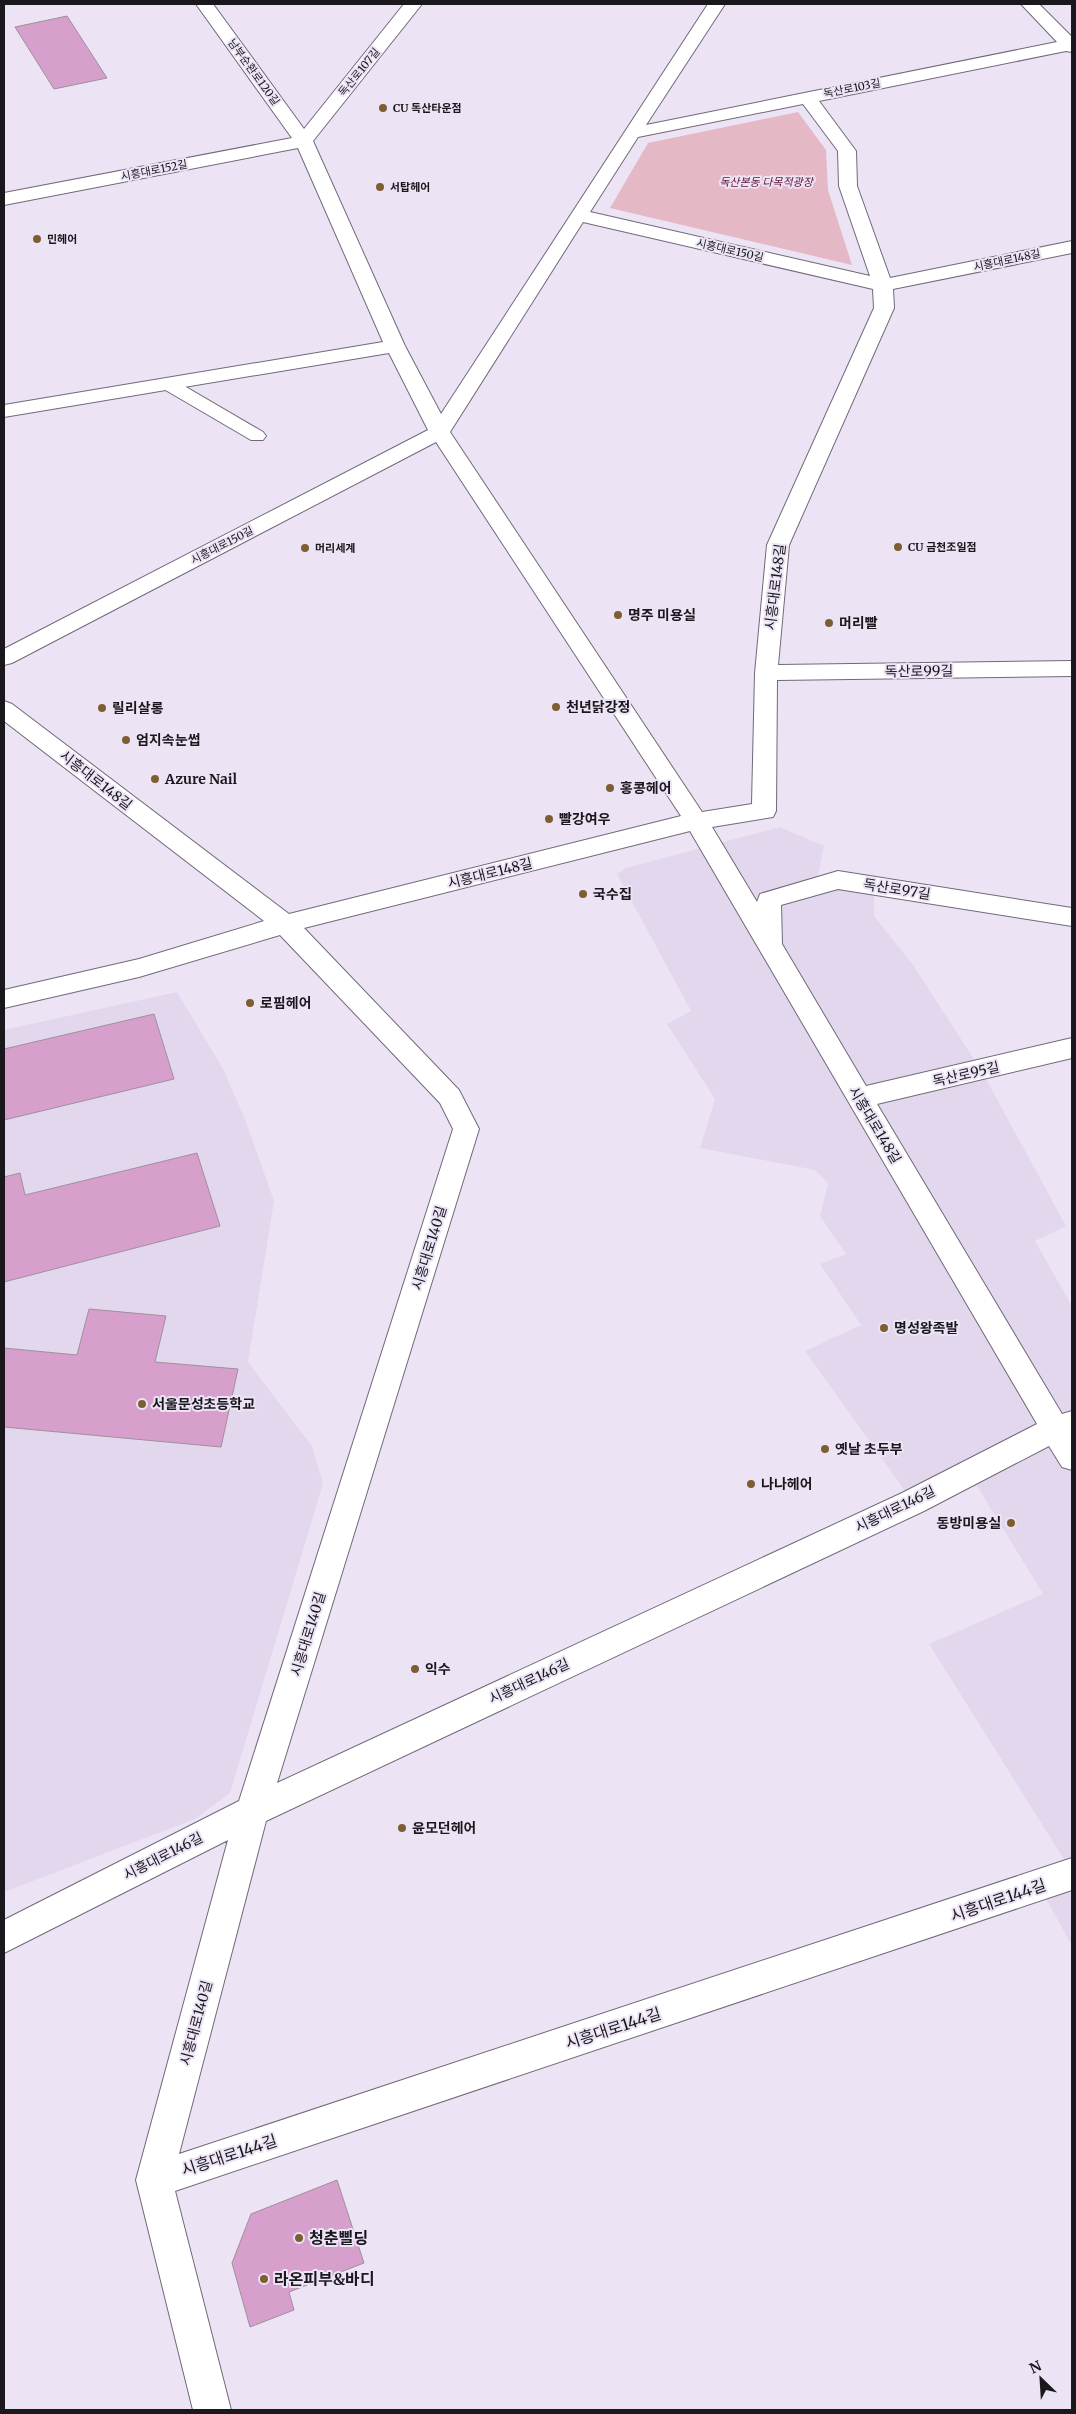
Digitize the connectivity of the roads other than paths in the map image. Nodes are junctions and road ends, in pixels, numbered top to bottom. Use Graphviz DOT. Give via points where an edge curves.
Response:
graph roads {
  1 [pos="204,4"];
  2 [pos="413,4"];
  3 [pos="716,4"];
  4 [pos="1029,4"];
  5 [pos="1072,45"];
  6 [pos="807,97"];
  7 [pos="632,133"];
  8 [pos="304,141"];
  9 [pos="4,199"];
  10 [pos="578,215"];
  11 [pos="1072,247"];
  12 [pos="882,285"];
  13 [pos="395,346"];
  14 [pos="168,384"];
  15 [pos="4,411"];
  16 [pos="440,432"];
  17 [pos="257,436"];
  18 [pos="4,658"];
  19 [pos="1072,669"];
  20 [pos="766,673"];
  21 [pos="4,708"];
  22 [pos="696,821"];
  23 [pos="1072,917"];
  24 [pos="285,924"];
  25 [pos="769,946"];
  26 [pos="4,999"];
  27 [pos="1072,1048"];
  28 [pos="859,1098"];
  29 [pos="1064,1426"];
  30 [pos="1072,1458"];
  31 [pos="252,1811"];
  32 [pos="1072,1874"];
  33 [pos="4,1937"];
  34 [pos="154,2180"];
  35 [pos="212,2410"];
  1 -- 8 [label="street, 남부순환로120길"];
  2 -- 8 [label="street, 독산로107길"];
  3 -- 7 [label="street"];
  4 -- 5 [label="street"];
  5 -- 6 [label="street, 독산로103길"];
  6 -- 7 [label="street, 독산로103길"];
  6 -- 12 [label="street, 시흥대로148길" via="847,151 848,186"];
  7 -- 10 [label="street"];
  8 -- 9 [label="street, 시흥대로152길"];
  8 -- 13 [label="street"];
  10 -- 12 [label="street, 시흥대로150길"];
  10 -- 16 [label="street"];
  11 -- 12 [label="street, 시흥대로148길"];
  12 -- 20 [label="street, 시흥대로148길" via="884,308 778,545"];
  13 -- 14 [label="street"];
  13 -- 16 [label="street"];
  14 -- 15 [label="street"];
  14 -- 17 [label="lane"];
  16 -- 18 [label="street, 시흥대로150길"];
  16 -- 22 [label="street, 시흥대로148길"];
  19 -- 20 [label="street, 독산로99길"];
  20 -- 22 [label="street, 시흥대로148길" via="764,811"];
  21 -- 24 [label="street, 시흥대로148길"];
  22 -- 24 [label="street, 시흥대로148길"];
  22 -- 25 [label="street, 시흥대로148길"];
  23 -- 25 [label="street, 독산로97길" via="838,880 769,900"];
  24 -- 26 [label="street, 시흥대로148길" via="139,968"];
  24 -- 31 [label="street, 시흥대로140길" via="450,1097 466,1129"];
  25 -- 28 [label="street, 시흥대로148길"];
  27 -- 28 [label="street, 독산로95길"];
  28 -- 29 [label="street, 시흥대로148길"];
  29 -- 30 [label="street"];
  29 -- 31 [label="street, 시흥대로146길" via="913,1502"];
  31 -- 33 [label="street, 시흥대로146길"];
  31 -- 34 [label="street, 시흥대로140길"];
  32 -- 34 [label="street, 시흥대로144길"];
  34 -- 35 [label="street, 시흥대로140길"];
}
